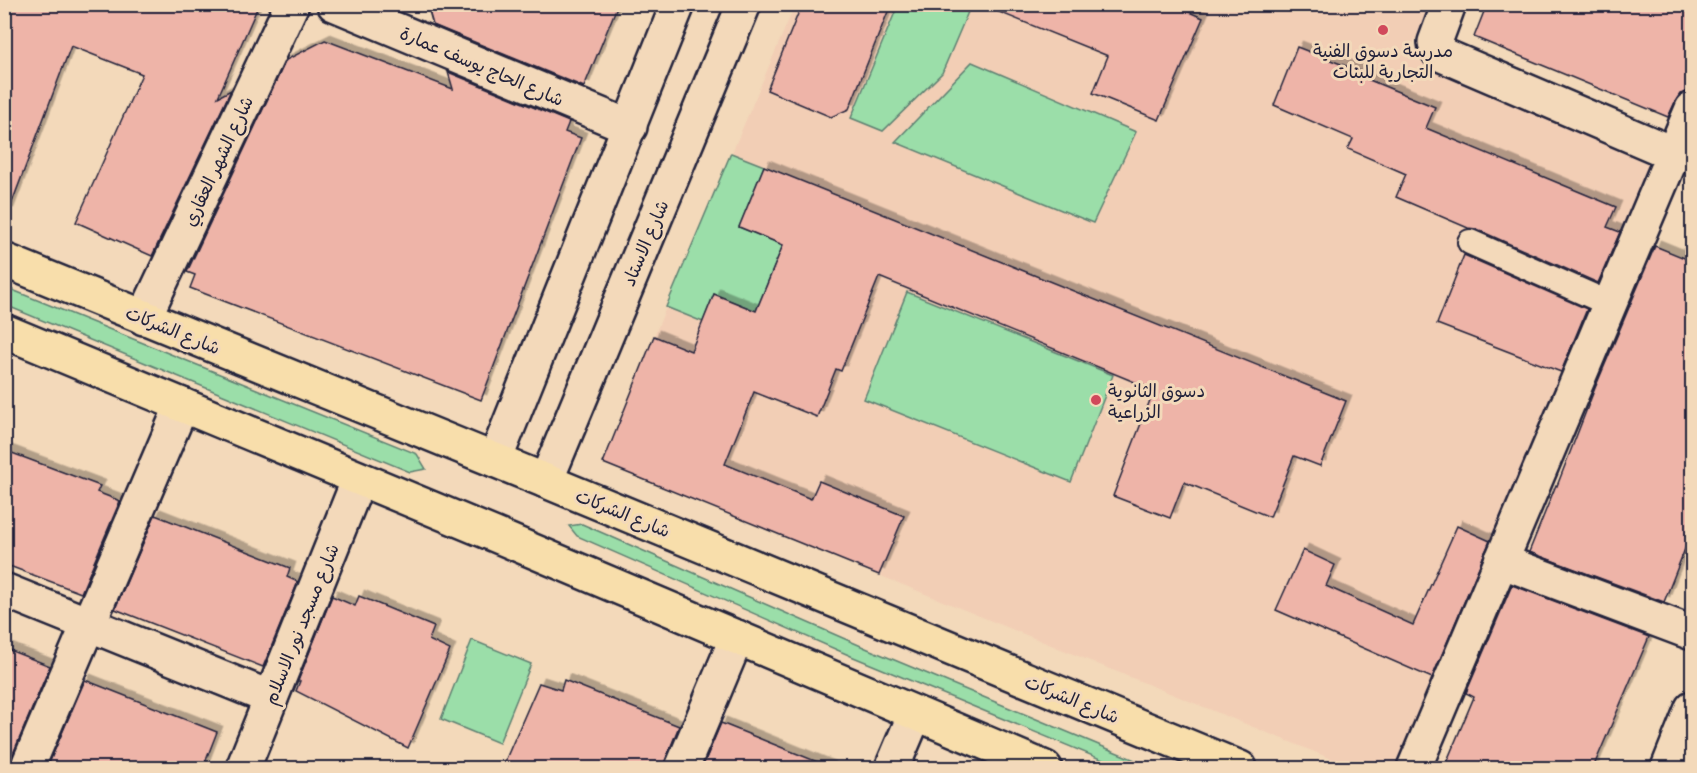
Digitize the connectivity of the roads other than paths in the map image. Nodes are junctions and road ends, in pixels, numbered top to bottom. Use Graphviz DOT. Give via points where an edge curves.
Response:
graph roads {
  1 [pos="292,4"];
  2 [pos="334,4"];
  3 [pos="678,4"];
  4 [pos="744,4"];
  5 [pos="1449,4"];
  6 [pos="1692,109"];
  7 [pos="630,127"];
  8 [pos="1674,154"];
  9 [pos="1470,242"];
  10 [pos="4,261"];
  11 [pos="1610,304"];
  12 [pos="144,318"];
  13 [pos="4,331"];
  14 [pos="182,405"];
  15 [pos="495,460"];
  16 [pos="359,479"];
  17 [pos="546,481"];
  18 [pos="1501,561"];
  19 [pos="4,591"];
  20 [pos="89,624"];
  21 [pos="1692,633"];
  22 [pos="737,637"];
  23 [pos="271,698"];
  24 [pos="1692,708"];
  25 [pos="915,714"];
  26 [pos="27,768"];
  27 [pos="243,768"];
  28 [pos="682,768"];
  29 [pos="892,768"];
  30 [pos="1045,768"];
  31 [pos="1240,768"];
  32 [pos="1414,768"];
  33 [pos="1668,768"];
  1 -- 12 [label="street, شارع الشهر العقاري"];
  2 -- 7 [label="street, شارع الحاج يوسف عمارة"];
  3 -- 7 [label="street"];
  4 -- 17 [label="street, شارع الاستاد"];
  5 -- 8 [label="street" via="1434,42 1440,54"];
  6 -- 8 [label="street"];
  7 -- 15 [label="street"];
  8 -- 11 [label="street"];
  9 -- 11 [label="lane"];
  10 -- 12 [label="main road, شارع الشركات"];
  11 -- 18 [label="street"];
  12 -- 15 [label="main road, شارع الشركات"];
  13 -- 14 [label="main road"];
  14 -- 16 [label="main road"];
  14 -- 20 [label="street"];
  15 -- 17 [label="main road, شارع الشركات"];
  16 -- 22 [label="main road"];
  16 -- 23 [label="street, شارع مسجد نور الاسلام"];
  17 -- 31 [label="main road, شارع الشركات"];
  18 -- 21 [label="street"];
  18 -- 32 [label="street"];
  19 -- 20 [label="street"];
  20 -- 23 [label="street"];
  20 -- 26 [label="street"];
  22 -- 25 [label="main road"];
  22 -- 28 [label="street"];
  23 -- 27 [label="street, شارع مسجد نور الاسلام"];
  24 -- 33 [label="street"];
  25 -- 29 [label="street"];
  25 -- 30 [label="main road"];
}
